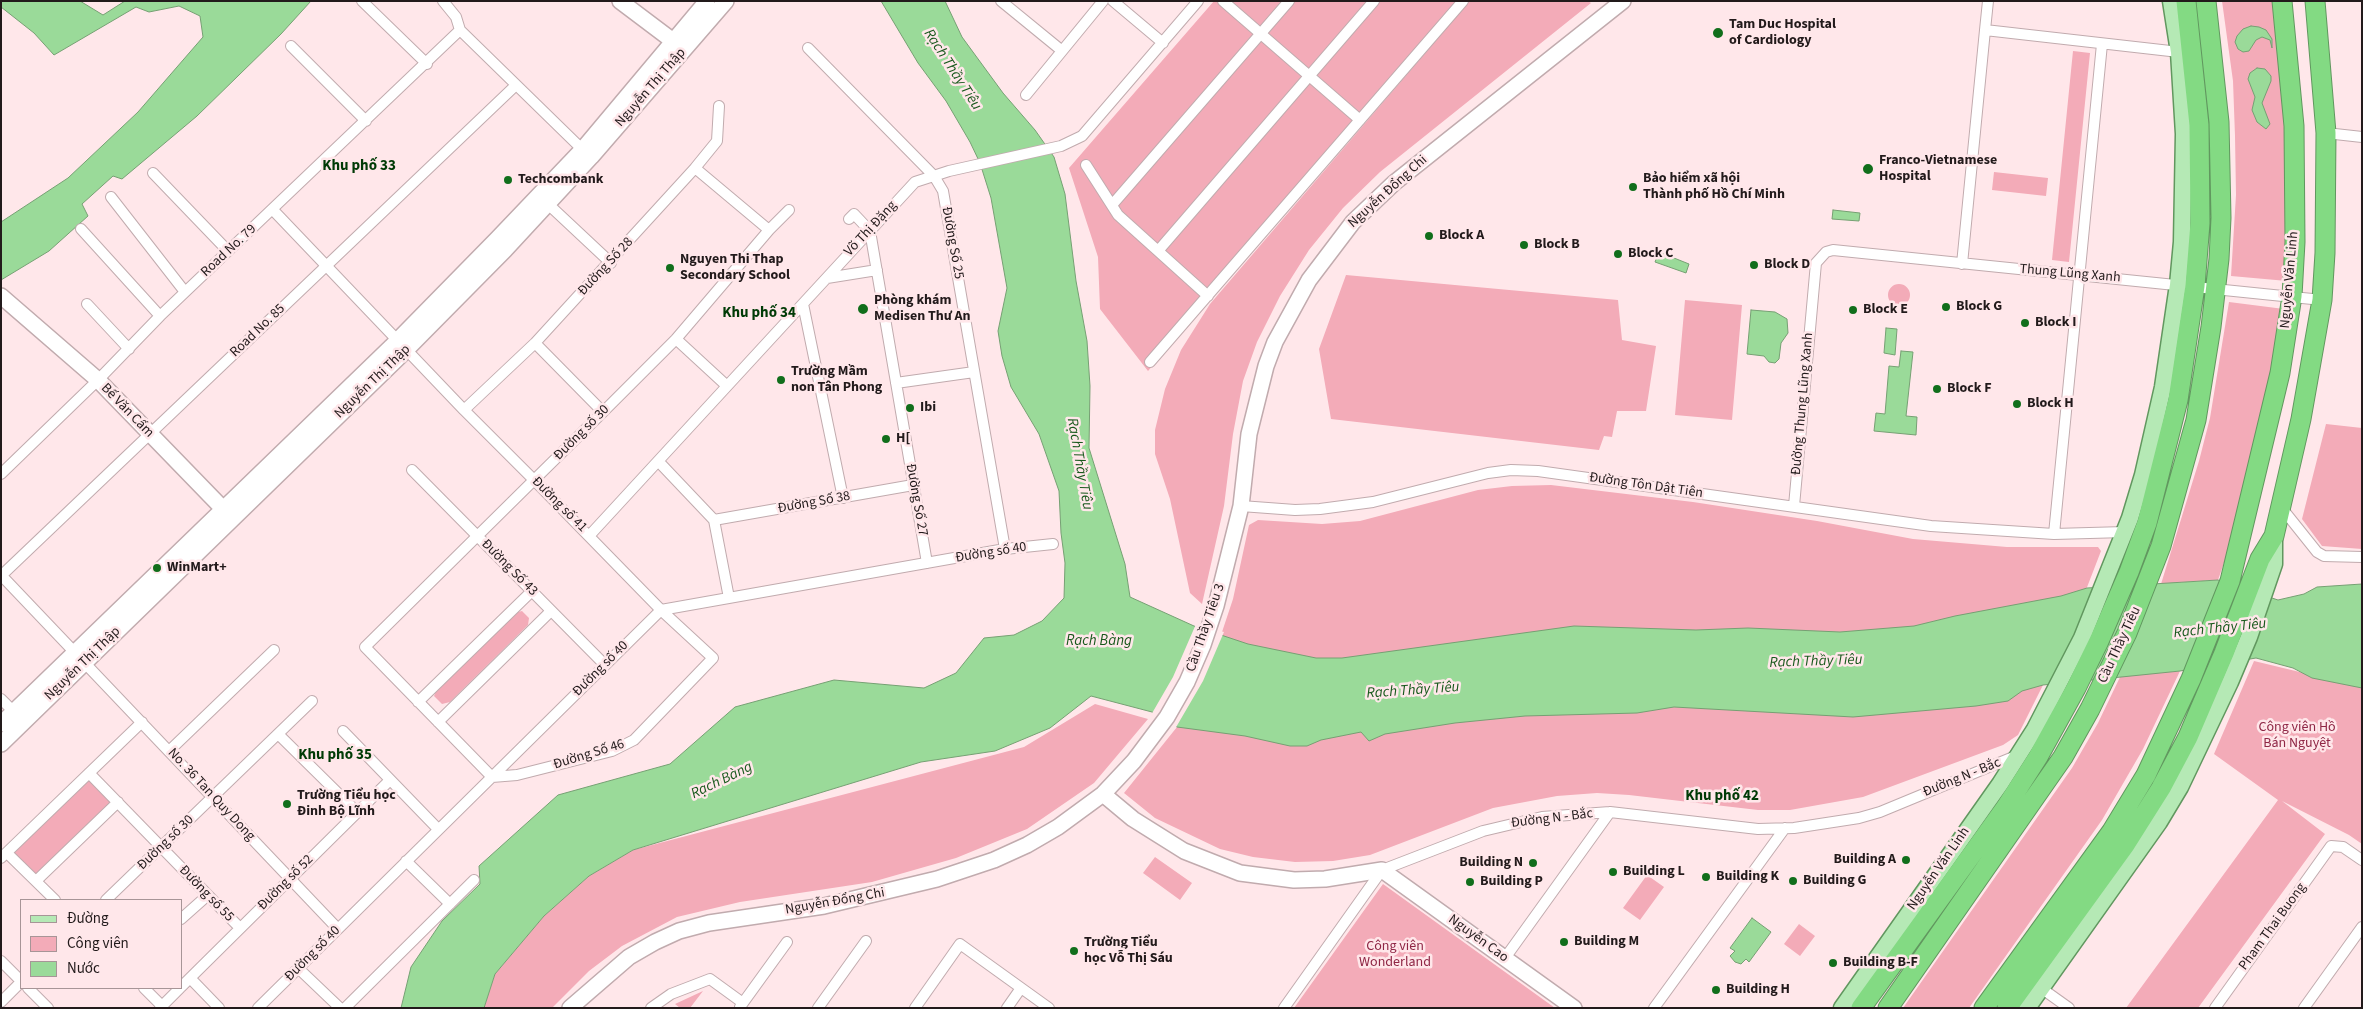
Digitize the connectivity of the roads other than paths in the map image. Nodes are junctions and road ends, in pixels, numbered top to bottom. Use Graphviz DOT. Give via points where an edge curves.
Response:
graph roads {
  1 [pos="362,1"];
  2 [pos="443,1"];
  3 [pos="620,1"];
  4 [pos="707,1"];
  5 [pos="726,1"];
  6 [pos="1001,1"];
  7 [pos="1103,1"];
  8 [pos="1113,1"];
  9 [pos="1198,1"];
  10 [pos="1223,1"];
  11 [pos="1289,1"];
  12 [pos="1374,1"];
  13 [pos="1463,1"];
  14 [pos="1623,1"];
  15 [pos="1988,1"];
  16 [pos="2171,1"];
  17 [pos="2186,1"];
  18 [pos="2206,1"];
  19 [pos="2282,1"];
  20 [pos="2315,1"];
  21 [pos="460,30"];
  22 [pos="1985,30"];
  23 [pos="1261,34"];
  24 [pos="1163,43"];
  25 [pos="2102,44"];
  26 [pos="291,46"];
  27 [pos="679,46"];
  28 [pos="808,48"];
  29 [pos="1061,50"];
  30 [pos="2186,52"];
  31 [pos="427,64"];
  32 [pos="1309,76"];
  33 [pos="515,86"];
  34 [pos="1026,95"];
  35 [pos="719,106"];
  36 [pos="1360,120"];
  37 [pos="366,121"];
  38 [pos="2326,133"];
  39 [pos="2362,137"];
  40 [pos="586,153"];
  41 [pos="1086,165"];
  42 [pos="695,168"];
  43 [pos="153,173"];
  44 [pos="934,176"];
  45 [pos="111,197"];
  46 [pos="548,204"];
  47 [pos="1112,205"];
  48 [pos="273,210"];
  49 [pos="789,210"];
  50 [pos="849,219"];
  51 [pos="81,229"];
  52 [pos="770,230"];
  53 [pos="870,231"];
  54 [pos="228,251"];
  55 [pos="1158,251"];
  56 [pos="611,263"];
  57 [pos="1962,264"];
  58 [pos="326,266"];
  59 [pos="877,270"];
  60 [pos="2078,274"];
  61 [pos="827,278"];
  62 [pos="2187,285"];
  63 [pos="2216,288"];
  64 [pos="185,292"];
  65 [pos="1,296"];
  66 [pos="1208,296"];
  67 [pos="2292,296"];
  68 [pos="2322,300"];
  69 [pos="87,304"];
  70 [pos="803,304"];
  71 [pos="160,316"];
  72 [pos="676,339"];
  73 [pos="534,343"];
  74 [pos="403,344"];
  75 [pos="129,348"];
  76 [pos="1150,362"];
  77 [pos="974,372"];
  78 [pos="98,380"];
  79 [pos="896,383"];
  80 [pos="727,386"];
  81 [pos="464,410"];
  82 [pos="603,412"];
  83 [pos="149,434"];
  84 [pos="658,461"];
  85 [pos="412,470"];
  86 [pos="1,474"];
  87 [pos="534,480"];
  88 [pos="914,485"];
  89 [pos="843,498"];
  90 [pos="1241,506"];
  91 [pos="1794,506"];
  92 [pos="2281,507"];
  93 [pos="228,514"];
  94 [pos="714,520"];
  95 [pos="2054,534"];
  96 [pos="477,536"];
  97 [pos="589,536"];
  98 [pos="2129,538"];
  99 [pos="1053,544"];
  100 [pos="1005,549"];
  101 [pos="2362,557"];
  102 [pos="927,563"];
  103 [pos="1226,570"];
  104 [pos="2,575"];
  105 [pos="532,591"];
  106 [pos="730,598"];
  107 [pos="661,610"];
  108 [pos="552,611"];
  109 [pos="274,650"];
  110 [pos="80,656"];
  111 [pos="713,658"];
  112 [pos="605,665"];
  113 [pos="1,699"];
  114 [pos="312,701"];
  115 [pos="418,702"];
  116 [pos="14,712"];
  117 [pos="142,722"];
  118 [pos="438,722"];
  119 [pos="1,724"];
  120 [pos="344,731"];
  121 [pos="2042,732"];
  122 [pos="278,734"];
  123 [pos="1,744"];
  124 [pos="169,751"];
  125 [pos="2019,755"];
  126 [pos="89,772"];
  127 [pos="492,777"];
  128 [pos="390,780"];
  129 [pos="1103,794"];
  130 [pos="213,798"];
  131 [pos="118,802"];
  132 [pos="357,812"];
  133 [pos="1610,812"];
  134 [pos="1785,828"];
  135 [pos="438,829"];
  136 [pos="162,848"];
  137 [pos="4,856"];
  138 [pos="2362,860"];
  139 [pos="406,861"];
  140 [pos="1382,870"];
  141 [pos="290,879"];
  142 [pos="474,880"];
  143 [pos="36,881"];
  144 [pos="208,895"];
  145 [pos="54,899"];
  146 [pos="107,899"];
  147 [pos="450,904"];
  148 [pos="182,919"];
  149 [pos="2362,927"];
  150 [pos="240,928"];
  151 [pos="338,929"];
  152 [pos="866,941"];
  153 [pos="787,942"];
  154 [pos="1504,958"];
  155 [pos="1,961"];
  156 [pos="298,968"];
  157 [pos="190,978"];
  158 [pos="20,981"];
  159 [pos="20,983"];
  160 [pos="2035,983"];
  161 [pos="182,986"];
  162 [pos="1022,988"];
  163 [pos="29,989"];
  164 [pos="145,989"];
  165 [pos="179,989"];
  166 [pos="1,1002"];
  167 [pos="741,1005"];
  168 [pos="161,1007"];
  169 [pos="48,1008"];
  170 [pos="219,1008"];
  171 [pos="258,1008"];
  172 [pos="340,1008"];
  173 [pos="345,1008"];
  174 [pos="570,1008"];
  175 [pos="651,1008"];
  176 [pos="818,1008"];
  177 [pos="915,1008"];
  178 [pos="1008,1008"];
  179 [pos="1049,1008"];
  180 [pos="1284,1008"];
  181 [pos="1574,1008"];
  182 [pos="1654,1008"];
  183 [pos="1842,1008"];
  184 [pos="1861,1008"];
  185 [pos="1888,1008"];
  186 [pos="1984,1008"];
  187 [pos="2007,1008"];
  188 [pos="2027,1008"];
  189 [pos="2069,1008"];
  190 [pos="2215,1008"];
  191 [pos="2304,1008"];
  1 -- 31 [label="street"];
  2 -- 21 [label="street" via="456,17"];
  3 -- 27 [label="street"];
  4 -- 27 [label="street, Nguyễn Thị Thập"];
  5 -- 27 [label="street, Nguyễn Thị Thập"];
  6 -- 29 [label="street"];
  7 -- 29 [label="street"];
  8 -- 24 [label="street"];
  9 -- 24 [label="street, Võ Thị Đặng"];
  10 -- 23 [label="street"];
  11 -- 23 [label="street"];
  12 -- 32 [label="street"];
  13 -- 36 [label="street"];
  14 -- 90 [label="street, Nguyễn Đổng Chi" via="1394,183 1333,246 1289,316 1266,366 1249,434"];
  15 -- 22 [label="street"];
  16 -- 30 [label="main road"];
  17 -- 30 [label="highway"];
  18 -- 63 [label="highway" via="2219,122 2221,218"];
  19 -- 67 [label="highway, Nguyễn Văn Linh" via="2294,126"];
  20 -- 38 [label="highway"];
  21 -- 31 [label="street, Road No. 79"];
  21 -- 33 [label="street"];
  22 -- 25 [label="street"];
  22 -- 57 [label="street"];
  23 -- 32 [label="street"];
  23 -- 47 [label="street"];
  24 -- 44 [label="street, Võ Thị Đặng" via="1082,136 1061,146"];
  25 -- 30 [label="street"];
  25 -- 60 [label="street"];
  26 -- 37 [label="street"];
  27 -- 40 [label="street, Nguyễn Thị Thập"];
  28 -- 44 [label="street, Đường Số 25"];
  29 -- 34 [label="street"];
  30 -- 62 [label="highway" via="2199,125 2200,173 2200,223"];
  31 -- 37 [label="street, Road No. 79"];
  32 -- 36 [label="street"];
  32 -- 55 [label="street"];
  33 -- 40 [label="street"];
  33 -- 58 [label="street, Road No. 85"];
  35 -- 42 [label="street, Đường Số 28" via="716,141"];
  36 -- 66 [label="street"];
  37 -- 48 [label="street, Road No. 79"];
  38 -- 39 [label="street"];
  38 -- 68 [label="highway"];
  40 -- 46 [label="street, Nguyễn Thị Thập"];
  40 -- 74 [label="street, Nguyễn Thị Thập" via="498,240"];
  41 -- 47 [label="street"];
  42 -- 52 [label="street"];
  42 -- 56 [label="street, Đường Số 28"];
  43 -- 54 [label="street"];
  44 -- 53 [label="street, Võ Thị Đặng" via="915,182"];
  44 -- 77 [label="street, Đường Số 25" via="943,191"];
  45 -- 64 [label="street"];
  46 -- 56 [label="street"];
  46 -- 74 [label="street, Nguyễn Thị Thập"];
  47 -- 55 [label="street" via="1118,215"];
  48 -- 54 [label="street, Road No. 79"];
  48 -- 58 [label="street"];
  49 -- 52 [label="street, Đường số 30"];
  50 -- 53 [label="street" via="854,214"];
  51 -- 71 [label="street"];
  52 -- 72 [label="street, Đường số 30"];
  53 -- 59 [label="street, Đường Số 27"];
  53 -- 61 [label="street, Võ Thị Đặng"];
  54 -- 64 [label="street, Road No. 79"];
  55 -- 66 [label="street"];
  56 -- 73 [label="street, Đường Số 28"];
  57 -- 60 [label="street, Thung Lũng Xanh"];
  57 -- 91 [label="street, Đường Thung Lũng Xanh" via="1833,250 1820,258 1816,264"];
  58 -- 74 [label="street"];
  58 -- 83 [label="street, Road No. 85"];
  59 -- 61 [label="street"];
  59 -- 79 [label="street, Đường Số 27"];
  60 -- 62 [label="street, Thung Lũng Xanh"];
  60 -- 95 [label="street"];
  61 -- 70 [label="street, Võ Thị Đặng"];
  62 -- 63 [label="street, Thung Lũng Xanh"];
  62 -- 98 [label="highway" via="2174,417 2155,494"];
  63 -- 67 [label="street, Thung Lũng Xanh"];
  63 -- 185 [label="highway, Cầu Thầy Tiêu" via="2194,428 2161,546 2127,633 2072,741"];
  64 -- 71 [label="street, Road No. 79"];
  65 -- 78 [label="street, Bế Văn Cấm"];
  66 -- 76 [label="street"];
  67 -- 68 [label="street, Thung Lũng Xanh"];
  67 -- 186 [label="highway, Nguyễn Văn Linh" via="2280,373 2237,555 2207,641 2171,726 2112,831"];
  68 -- 92 [label="highway" via="2301,419"];
  69 -- 75 [label="street"];
  70 -- 80 [label="street, Võ Thị Đặng"];
  70 -- 89 [label="street"];
  71 -- 75 [label="street, Road No. 79"];
  72 -- 80 [label="street"];
  72 -- 82 [label="street, Đường số 30"];
  73 -- 81 [label="street, Đường Số 28"];
  73 -- 82 [label="street"];
  74 -- 81 [label="street, Đường số 41"];
  74 -- 93 [label="street, Nguyễn Thị Thập"];
  75 -- 78 [label="street, Road No. 79"];
  77 -- 79 [label="street"];
  77 -- 100 [label="street, Đường Số 25"];
  78 -- 83 [label="street, Bế Văn Cấm"];
  78 -- 86 [label="street, Road No. 79"];
  79 -- 88 [label="street, Đường Số 27"];
  80 -- 84 [label="street, Võ Thị Đặng"];
  81 -- 87 [label="street, Đường số 41"];
  82 -- 87 [label="street, Đường số 30"];
  83 -- 93 [label="street, Bế Văn Cấm"];
  83 -- 104 [label="street, Road No. 85"];
  84 -- 94 [label="street"];
  84 -- 97 [label="street, Võ Thị Đặng"];
  85 -- 96 [label="street, Đường Số 43"];
  87 -- 96 [label="street, Đường số 30"];
  87 -- 97 [label="street, Đường số 41"];
  88 -- 89 [label="street, Đường Số 38"];
  88 -- 102 [label="street, Đường Số 27"];
  89 -- 94 [label="street, Đường Số 38"];
  90 -- 91 [label="street, Đường Tôn Dật Tiên" via="1320,510 1373,502 1464,478 1511,470"];
  90 -- 103 [label="street, Nguyễn Đổng Chi"];
  91 -- 95 [label="street, Đường Tôn Dật Tiên" via="1931,526"];
  92 -- 101 [label="street" via="2317,552 2324,556"];
  92 -- 160 [label="highway" via="2267,561 2224,654 2195,740"];
  93 -- 110 [label="street, Nguyễn Thị Thập"];
  94 -- 106 [label="street"];
  95 -- 98 [label="street, Đường Tôn Dật Tiên"];
  96 -- 105 [label="street, Đường Số 43"];
  96 -- 115 [label="street, Đường số 30" via="365,647"];
  97 -- 107 [label="street, Đường số 41"];
  98 -- 121 [label="highway, Cầu Thầy Tiêu" via="2099,640"];
  99 -- 100 [label="street, Đường số 40"];
  100 -- 102 [label="street, Đường số 40"];
  102 -- 106 [label="street, Đường số 40"];
  103 -- 129 [label="street, Cầu Thầy Tiêu 3" via="1210,625 1187,682 1167,717 1134,761"];
  104 -- 110 [label="street, No. 36 Tan Quy Dong"];
  105 -- 108 [label="street, Đường Số 43"];
  105 -- 115 [label="street"];
  106 -- 107 [label="street, Đường số 40"];
  107 -- 111 [label="street, Đường số 41"];
  107 -- 112 [label="street, Đường số 40"];
  108 -- 112 [label="street, Đường Số 43"];
  108 -- 118 [label="street"];
  109 -- 124 [label="street"];
  110 -- 116 [label="street, Nguyễn Thị Thập"];
  110 -- 117 [label="street, No. 36 Tan Quy Dong"];
  110 -- 123 [label="street, Nguyễn Thị Thập"];
  111 -- 127 [label="street, Đường Số 46" via="634,740 612,751 517,776"];
  112 -- 127 [label="street, Đường số 40"];
  113 -- 116 [label="street"];
  114 -- 122 [label="street, Đường số 30"];
  115 -- 118 [label="street"];
  116 -- 119 [label="street, Nguyễn Thị Thập"];
  117 -- 124 [label="street, No. 36 Tan Quy Dong"];
  117 -- 126 [label="street"];
  118 -- 127 [label="street"];
  120 -- 128 [label="street"];
  121 -- 125 [label="main road, Nguyễn Văn Linh"];
  121 -- 184 [label="highway, Nguyễn Văn Linh" via="2006,807"];
  122 -- 130 [label="street, Đường số 30"];
  122 -- 132 [label="street"];
  124 -- 130 [label="street, No. 36 Tan Quy Dong"];
  125 -- 134 [label="street, Đường N - Bắc" via="1880,812"];
  125 -- 183 [label="main road, Nguyễn Văn Linh"];
  126 -- 131 [label="street, Đường số 55"];
  126 -- 137 [label="street"];
  127 -- 135 [label="street, Đường số 40"];
  128 -- 132 [label="street, Đường số 52"];
  128 -- 135 [label="street"];
  129 -- 140 [label="street, Đường N - Bắc" via="1133,819 1184,852 1240,873 1294,880"];
  129 -- 174 [label="street, Nguyễn Đổng Chi" via="1027,845 937,879 824,906 717,921 679,931 629,957"];
  130 -- 136 [label="street, Đường số 30"];
  130 -- 141 [label="street, No. 36 Tan Quy Dong"];
  131 -- 136 [label="street, Đường số 55"];
  131 -- 143 [label="street"];
  132 -- 141 [label="street, Đường số 52"];
  133 -- 134 [label="street, Đường N - Bắc"];
  133 -- 140 [label="street, Đường N - Bắc" via="1512,822"];
  133 -- 154 [label="street"];
  134 -- 182 [label="street"];
  135 -- 139 [label="street, Đường số 40"];
  136 -- 144 [label="street, Đường số 55"];
  136 -- 146 [label="street, Đường số 30"];
  137 -- 143 [label="street"];
  138 -- 190 [label="street, Pham Thai Buong" via="2343,846 2331,846"];
  139 -- 147 [label="street"];
  139 -- 151 [label="street, Đường số 40"];
  140 -- 154 [label="street, Nguyễn Cao"];
  140 -- 180 [label="street"];
  141 -- 150 [label="street, Đường số 52"];
  141 -- 151 [label="street, No. 36 Tan Quy Dong"];
  142 -- 147 [label="street"];
  143 -- 145 [label="street"];
  144 -- 148 [label="street"];
  144 -- 150 [label="street, Đường số 55"];
  147 -- 173 [label="street"];
  149 -- 191 [label="street"];
  150 -- 157 [label="street, Đường số 52"];
  151 -- 156 [label="street, Đường số 40"];
  152 -- 176 [label="street"];
  153 -- 167 [label="street"];
  154 -- 181 [label="street, Nguyễn Cao"];
  155 -- 158 [label="street"];
  156 -- 171 [label="street, Đường số 40"];
  156 -- 172 [label="street"];
  157 -- 161 [label="street, Đường số 52"];
  157 -- 170 [label="street"];
  159 -- 166 [label="street"];
  160 -- 187 [label="highway"];
  160 -- 188 [label="main road"];
  160 -- 189 [label="street"];
  162 -- 177 [label="street" via="960,944"];
  162 -- 178 [label="street"];
  162 -- 179 [label="street"];
  163 -- 169 [label="street"];
  164 -- 168 [label="street"];
  165 -- 168 [label="street, Đường số 52"];
  167 -- 175 [label="street" via="710,979 671,994"];
}
